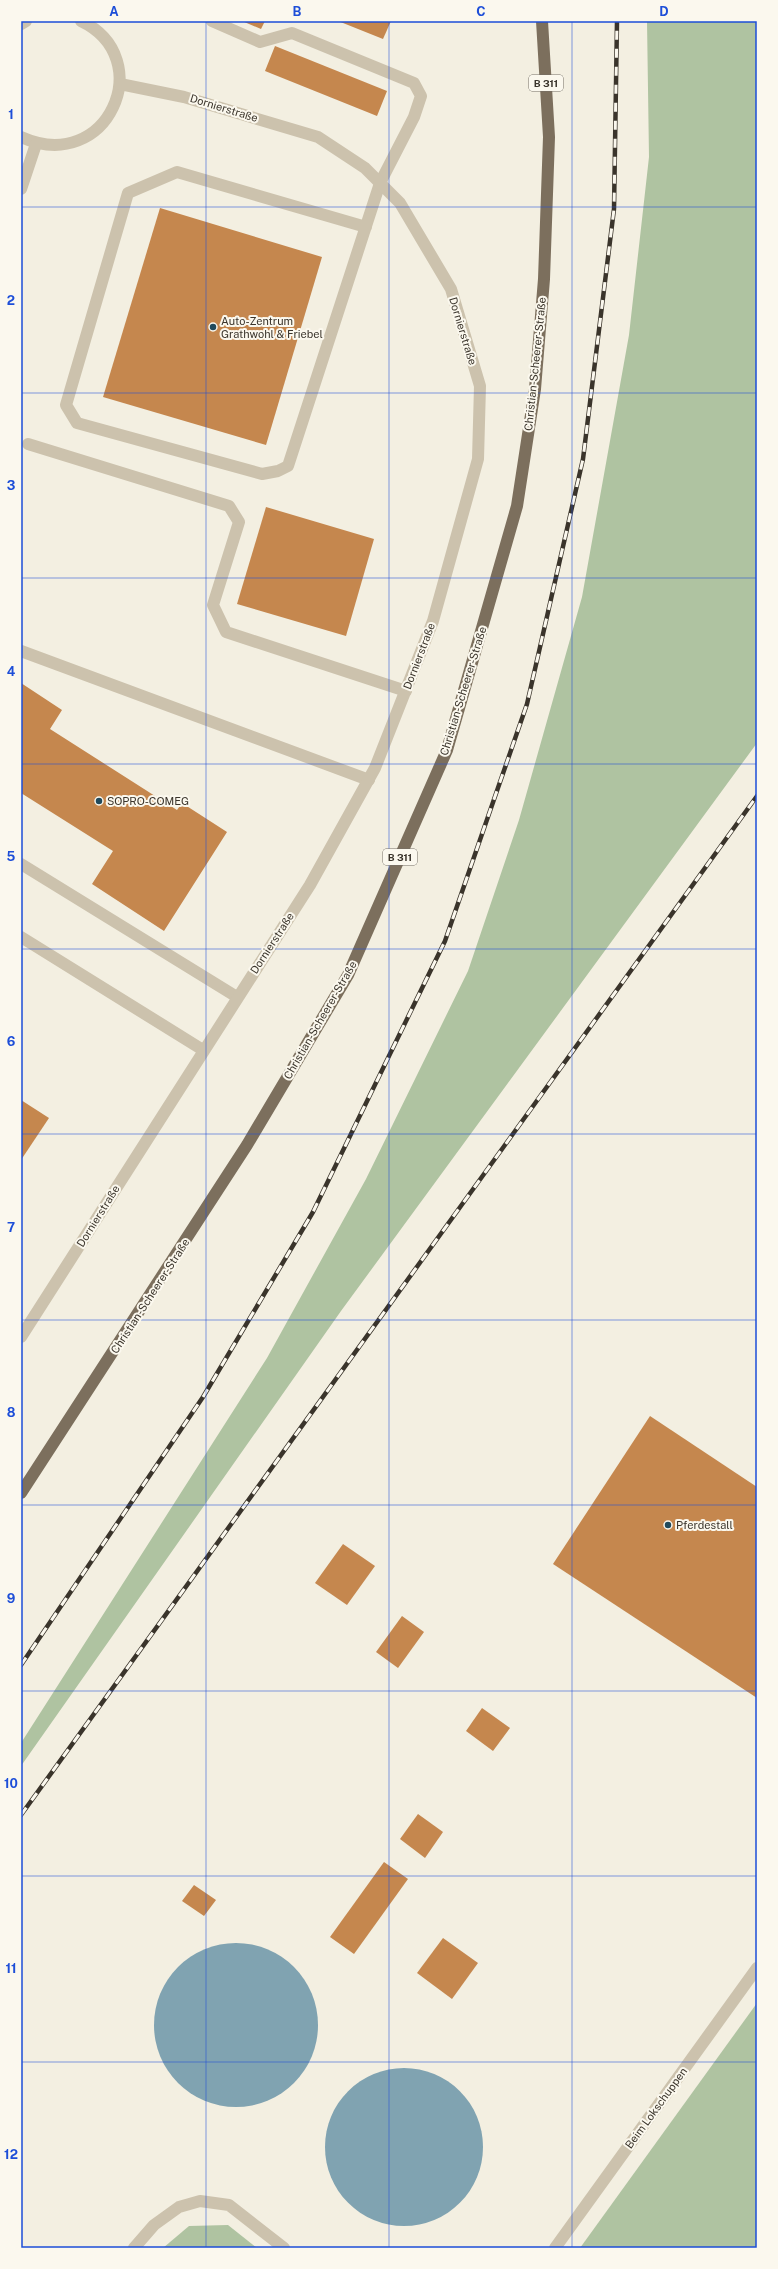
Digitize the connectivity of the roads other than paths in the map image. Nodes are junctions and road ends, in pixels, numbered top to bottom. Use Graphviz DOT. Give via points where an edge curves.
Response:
graph roads {
  1 [pos="26,21"];
  2 [pos="81,21"];
  3 [pos="212,21"];
  4 [pos="542,21"];
  5 [pos="21,24"];
  6 [pos="120,84"];
  7 [pos="21,137"];
  8 [pos="36,144"];
  9 [pos="380,183"];
  10 [pos="21,189"];
  11 [pos="366,227"];
  12 [pos="28,444"];
  13 [pos="21,651"];
  14 [pos="406,691"];
  15 [pos="368,780"];
  16 [pos="21,864"];
  17 [pos="21,937"];
  18 [pos="237,997"];
  19 [pos="203,1050"];
  20 [pos="21,1337"];
  21 [pos="21,1493"];
  22 [pos="757,1968"];
  23 [pos="134,2248"];
  24 [pos="284,2248"];
  25 [pos="555,2248"];
  1 -- 5 [label="street"];
  2 -- 6 [label="street" via="90,25 107,40 117,61"];
  3 -- 9 [label="street" via="260,42 292,33 414,83 421,96 414,117"];
  4 -- 21 [label="main road, Christian-Scheerer-Straße / B 311" via="549,137 544,280 535,389 517,506 447,750 348,975 247,1145"];
  6 -- 8 [label="street" via="114,109 100,127 81,140 59,146"];
  6 -- 9 [label="street, Dornierstraße" via="184,96 318,137 365,168"];
  7 -- 8 [label="street"];
  8 -- 10 [label="street"];
  9 -- 11 [label="street"];
  9 -- 14 [label="street, Dornierstraße" via="400,203 451,289 480,386 478,459 433,621"];
  11 -- 11 [label="street" via="177,172 128,193 66,405 77,423 262,474 288,466"];
  12 -- 14 [label="street" via="229,506 239,522 213,605 226,632"];
  13 -- 15 [label="street"];
  14 -- 15 [label="street, Dornierstraße"];
  15 -- 18 [label="street, Dornierstraße" via="310,885"];
  16 -- 18 [label="street"];
  17 -- 19 [label="street"];
  18 -- 19 [label="street, Dornierstraße"];
  19 -- 20 [label="street, Dornierstraße"];
  22 -- 25 [label="street, Beim Lokschuppen"];
  23 -- 24 [label="street" via="154,2226 179,2207 200,2201 229,2205"];
}
